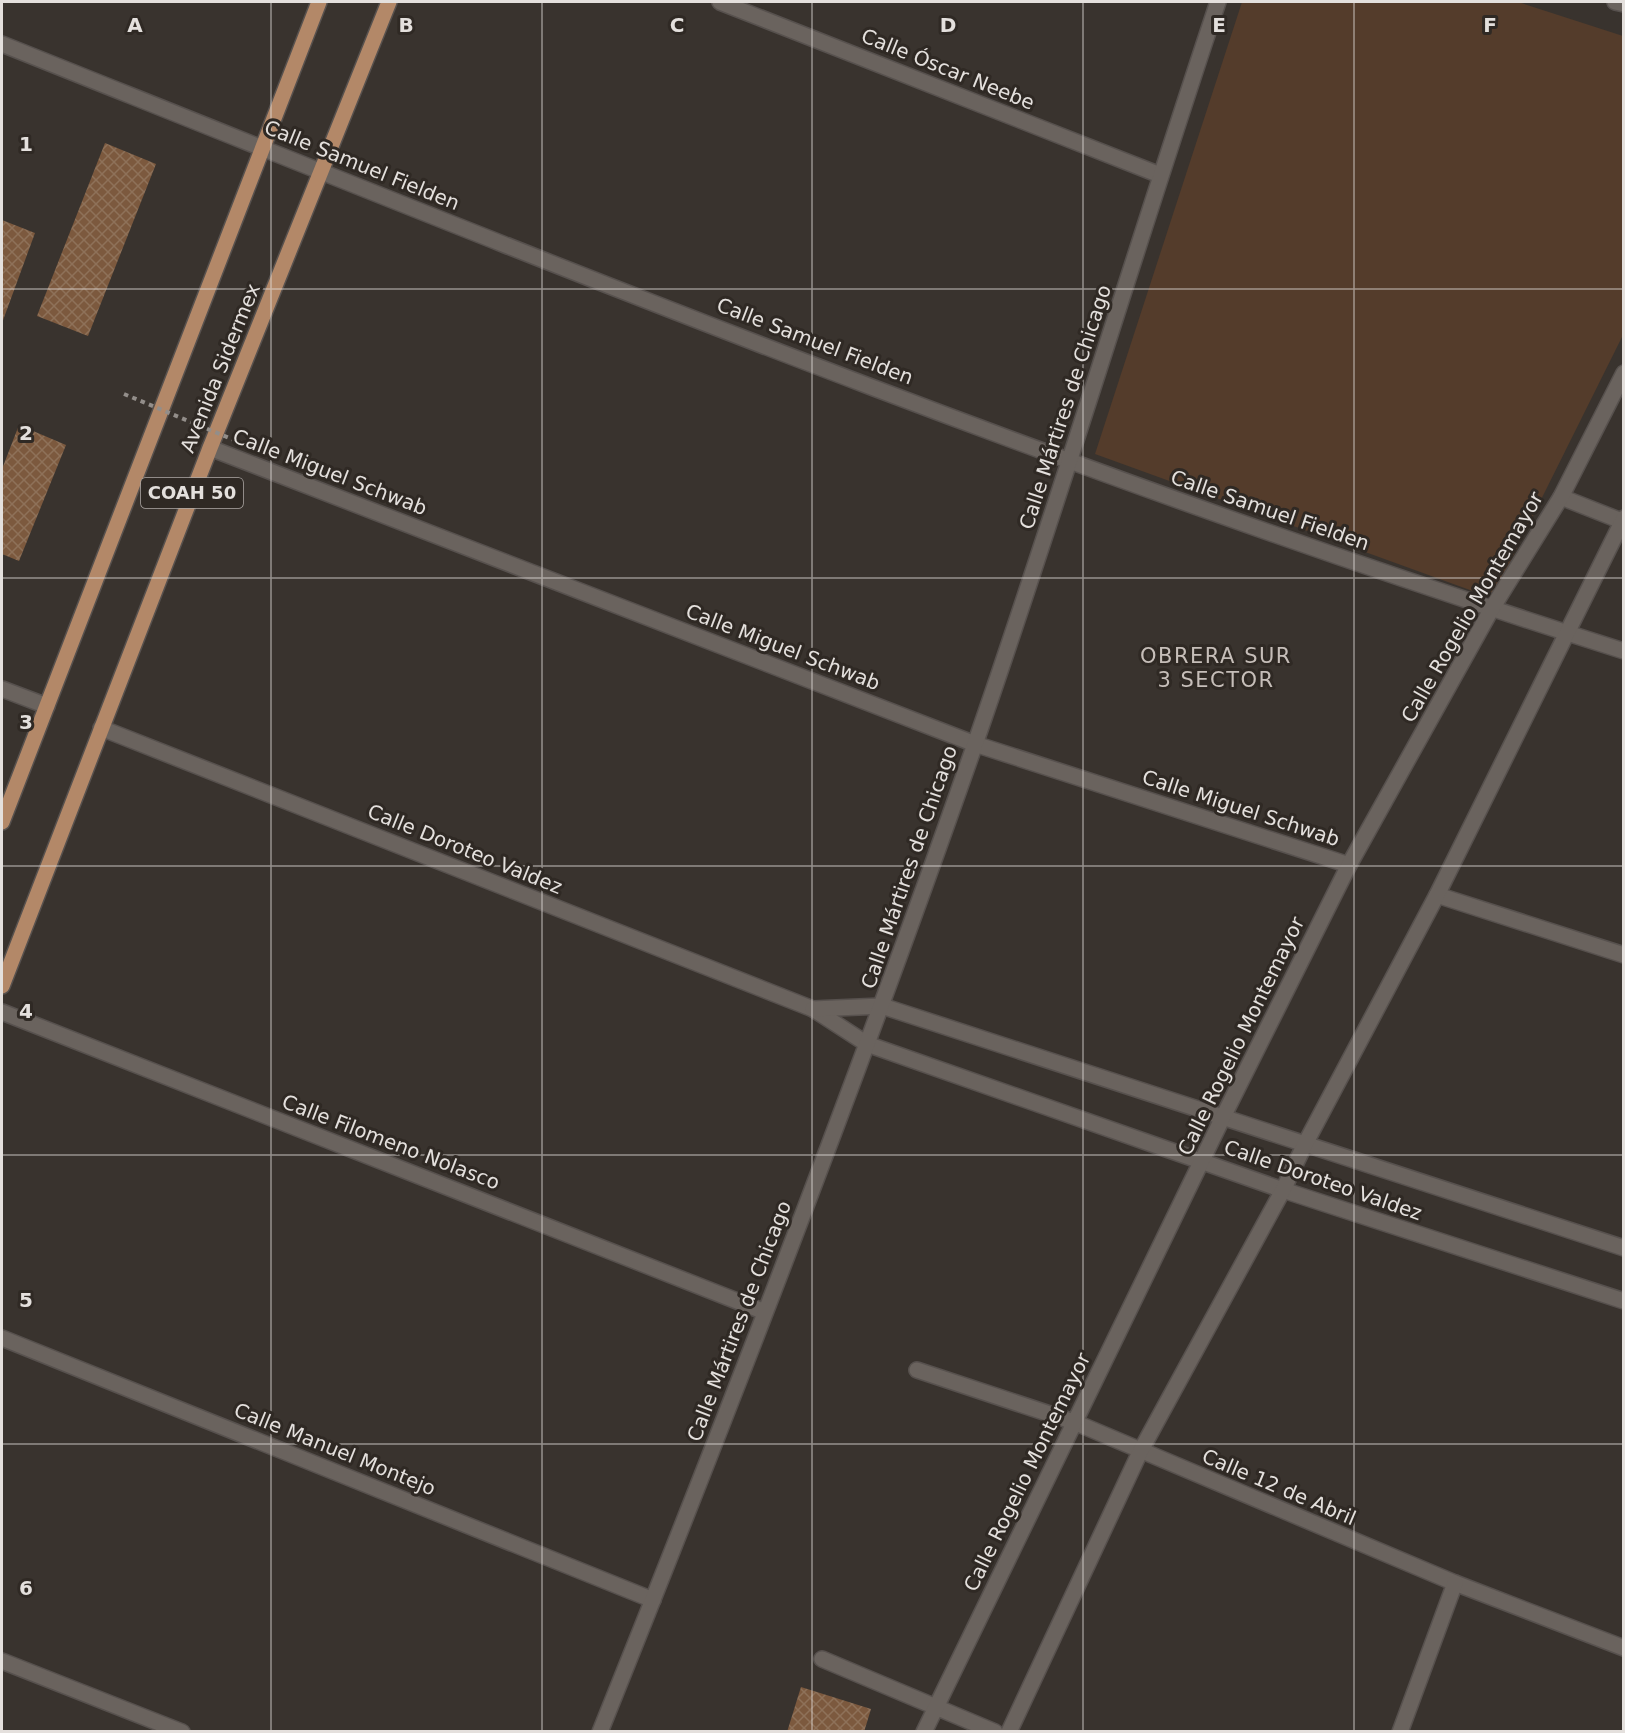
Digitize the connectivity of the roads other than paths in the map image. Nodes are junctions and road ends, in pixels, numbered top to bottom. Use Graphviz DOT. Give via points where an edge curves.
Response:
graph roads {
  1 [pos="319,2"];
  2 [pos="389,2"];
  3 [pos="720,2"];
  4 [pos="1218,2"];
  5 [pos="1615,2"];
  6 [pos="1623,4"];
  7 [pos="2,44"];
  8 [pos="262,148"];
  9 [pos="322,174"];
  10 [pos="1160,176"];
  11 [pos="1623,374"];
  12 [pos="210,448"];
  13 [pos="1071,462"];
  14 [pos="1561,496"];
  15 [pos="1623,520"];
  16 [pos="1491,610"];
  17 [pos="1566,633"];
  18 [pos="1623,651"];
  19 [pos="2,689"];
  20 [pos="47,706"];
  21 [pos="101,728"];
  22 [pos="975,744"];
  23 [pos="2,822"];
  24 [pos="1350,866"];
  25 [pos="1437,895"];
  26 [pos="1623,956"];
  27 [pos="2,986"];
  28 [pos="882,1006"];
  29 [pos="813,1009"];
  30 [pos="2,1012"];
  31 [pos="867,1044"];
  32 [pos="1222,1119"];
  33 [pos="1304,1146"];
  34 [pos="1202,1162"];
  35 [pos="1283,1190"];
  36 [pos="1623,1248"];
  37 [pos="1623,1301"];
  38 [pos="765,1312"];
  39 [pos="2,1338"];
  40 [pos="917,1370"];
  41 [pos="1074,1422"];
  42 [pos="1140,1452"];
  43 [pos="1455,1582"];
  44 [pos="653,1600"];
  45 [pos="1623,1648"];
  46 [pos="822,1659"];
  47 [pos="2,1660"];
  48 [pos="936,1707"];
  49 [pos="182,1731"];
  50 [pos="600,1731"];
  51 [pos="924,1731"];
  52 [pos="995,1731"];
  53 [pos="1009,1731"];
  54 [pos="1400,1731"];
  1 -- 8 [label="main road, Avenida Sidermex / COAH 50"];
  2 -- 9 [label="main road, Avenida Sidermex / COAH 50"];
  3 -- 10 [label="street, Calle Óscar Neebe"];
  4 -- 10 [label="street, Calle Mártires de Chicago"];
  5 -- 6 [label="street"];
  7 -- 8 [label="street, Calle Samuel Fielden"];
  8 -- 9 [label="street, Calle Samuel Fielden"];
  8 -- 20 [label="main road, Avenida Sidermex / COAH 50"];
  9 -- 12 [label="main road, Avenida Sidermex / COAH 50"];
  9 -- 13 [label="street, Calle Samuel Fielden"];
  10 -- 13 [label="street, Calle Mártires de Chicago"];
  11 -- 14 [label="street, Calle Rogelio Montemayor"];
  12 -- 21 [label="main road, Avenida Sidermex / COAH 50"];
  12 -- 22 [label="street, Calle Miguel Schwab"];
  13 -- 16 [label="street, Calle Samuel Fielden"];
  13 -- 22 [label="street, Calle Mártires de Chicago"];
  14 -- 15 [label="street"];
  14 -- 16 [label="street, Calle Rogelio Montemayor"];
  15 -- 17 [label="street"];
  16 -- 17 [label="street, Calle Samuel Fielden"];
  16 -- 24 [label="street, Calle Rogelio Montemayor"];
  17 -- 18 [label="street, Calle Samuel Fielden"];
  17 -- 25 [label="street"];
  19 -- 20 [label="street"];
  20 -- 23 [label="main road, Avenida Sidermex / COAH 50"];
  21 -- 27 [label="main road, Avenida Sidermex / COAH 50"];
  21 -- 29 [label="street, Calle Doroteo Valdez"];
  22 -- 24 [label="street, Calle Miguel Schwab"];
  22 -- 28 [label="street, Calle Mártires de Chicago"];
  24 -- 32 [label="street, Calle Rogelio Montemayor"];
  25 -- 26 [label="street"];
  25 -- 33 [label="street"];
  28 -- 29 [label="street, Calle Doroteo Valdez"];
  28 -- 31 [label="street, Calle Mártires de Chicago"];
  28 -- 32 [label="street, Calle Doroteo Valdez"];
  29 -- 31 [label="street, Calle Doroteo Valdez"];
  30 -- 38 [label="street, Calle Filomeno Nolasco"];
  31 -- 34 [label="street, Calle Doroteo Valdez"];
  31 -- 38 [label="street, Calle Mártires de Chicago"];
  32 -- 33 [label="street, Calle Doroteo Valdez"];
  32 -- 34 [label="street, Calle Rogelio Montemayor"];
  33 -- 35 [label="street"];
  33 -- 36 [label="street, Calle Doroteo Valdez"];
  34 -- 35 [label="street, Calle Doroteo Valdez"];
  34 -- 41 [label="street, Calle Rogelio Montemayor"];
  35 -- 37 [label="street, Calle Doroteo Valdez"];
  35 -- 42 [label="street"];
  38 -- 44 [label="street, Calle Mártires de Chicago"];
  39 -- 44 [label="street, Calle Manuel Montejo"];
  40 -- 41 [label="street, Calle 12 de Abril"];
  41 -- 42 [label="street, Calle 12 de Abril"];
  41 -- 48 [label="street, Calle Rogelio Montemayor"];
  42 -- 43 [label="street, Calle 12 de Abril"];
  42 -- 53 [label="street"];
  43 -- 45 [label="street, Calle 12 de Abril"];
  43 -- 54 [label="street"];
  44 -- 50 [label="street, Calle Mártires de Chicago"];
  46 -- 48 [label="street"];
  47 -- 49 [label="street"];
  48 -- 51 [label="street, Calle Rogelio Montemayor"];
  48 -- 52 [label="street"];
}
